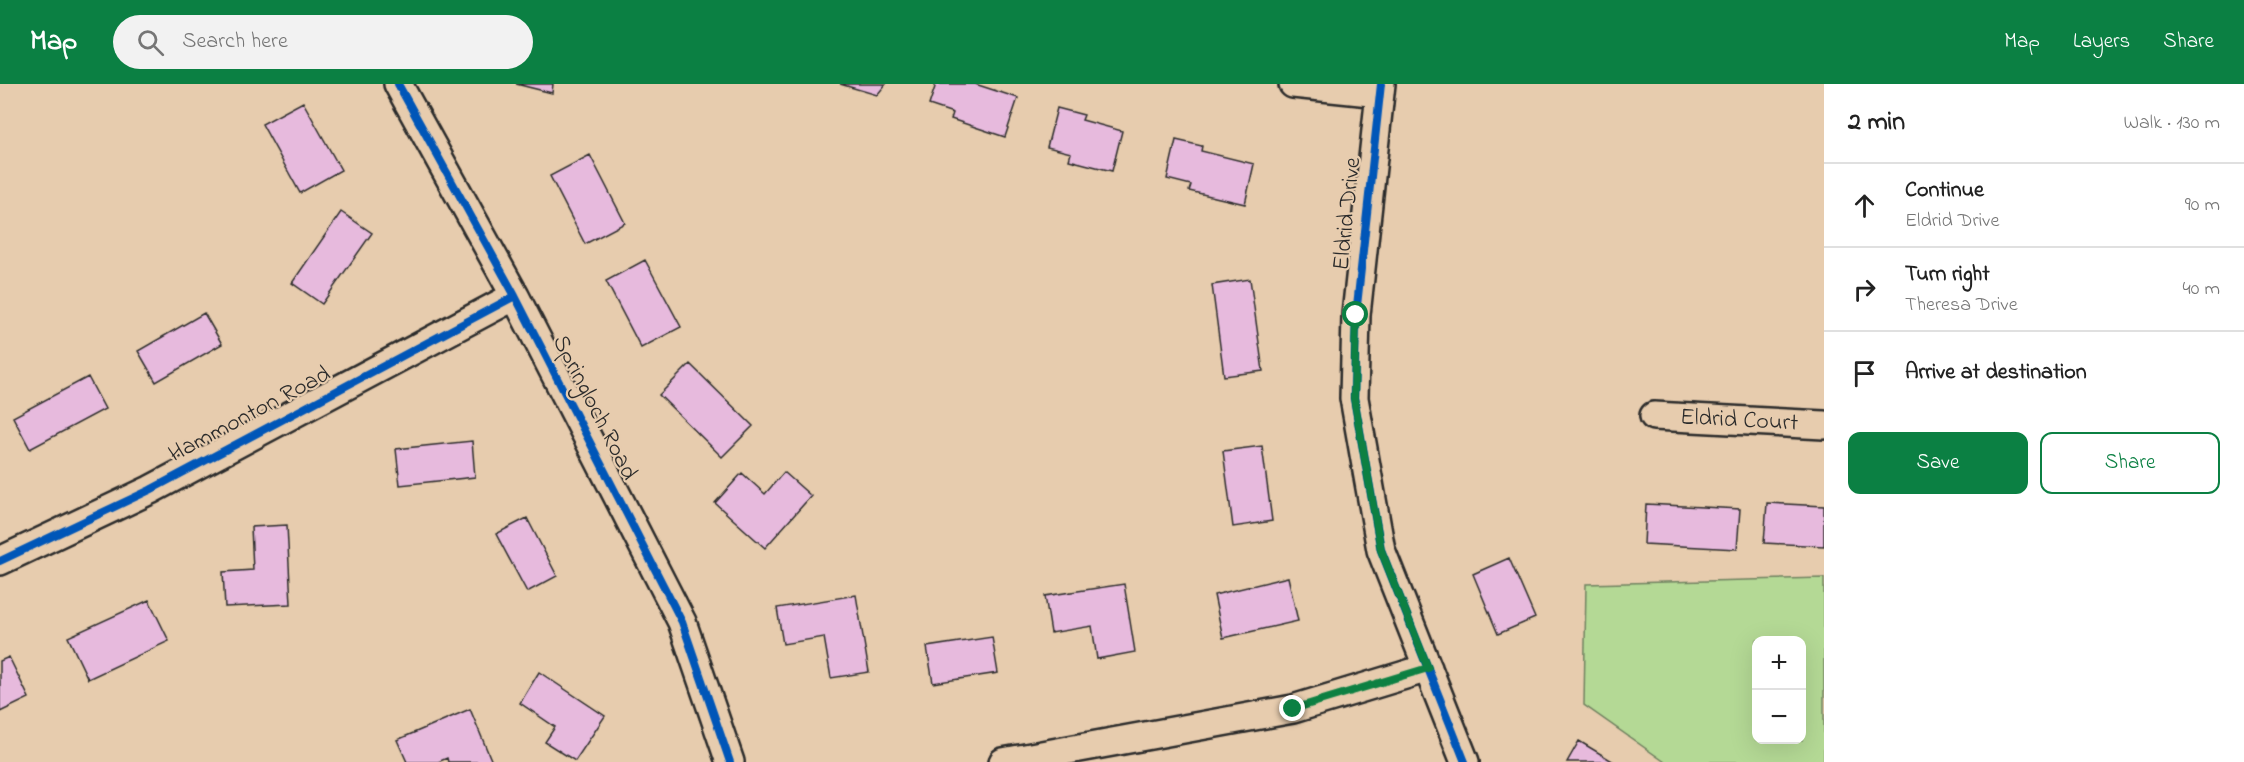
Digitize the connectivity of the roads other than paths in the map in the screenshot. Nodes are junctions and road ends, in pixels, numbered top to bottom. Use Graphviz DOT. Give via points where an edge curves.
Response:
graph roads {
  1 [pos="398,84"];
  2 [pos="1293,84"];
  3 [pos="1381,88"];
  4 [pos="515,296"];
  5 [pos="1654,416"];
  6 [pos="1824,425"];
  7 [pos="0,561"];
  8 [pos="1428,668"];
  9 [pos="730,762"];
  10 [pos="1003,762"];
  11 [pos="1465,762"];
  1 -- 4 [label="street, Springloch Road"];
  2 -- 3 [label="street"];
  3 -- 8 [label="street, Eldrid Drive" via="1356,315 1354,398 1381,550"];
  4 -- 7 [label="street, Hammonton Road" via="150,490"];
  4 -- 9 [label="street, Springloch Road" via="682,622"];
  5 -- 6 [label="street, Eldrid Court"];
  8 -- 10 [label="street" via="1293,709"];
  8 -- 11 [label="street, Eldrid Drive"];
}
